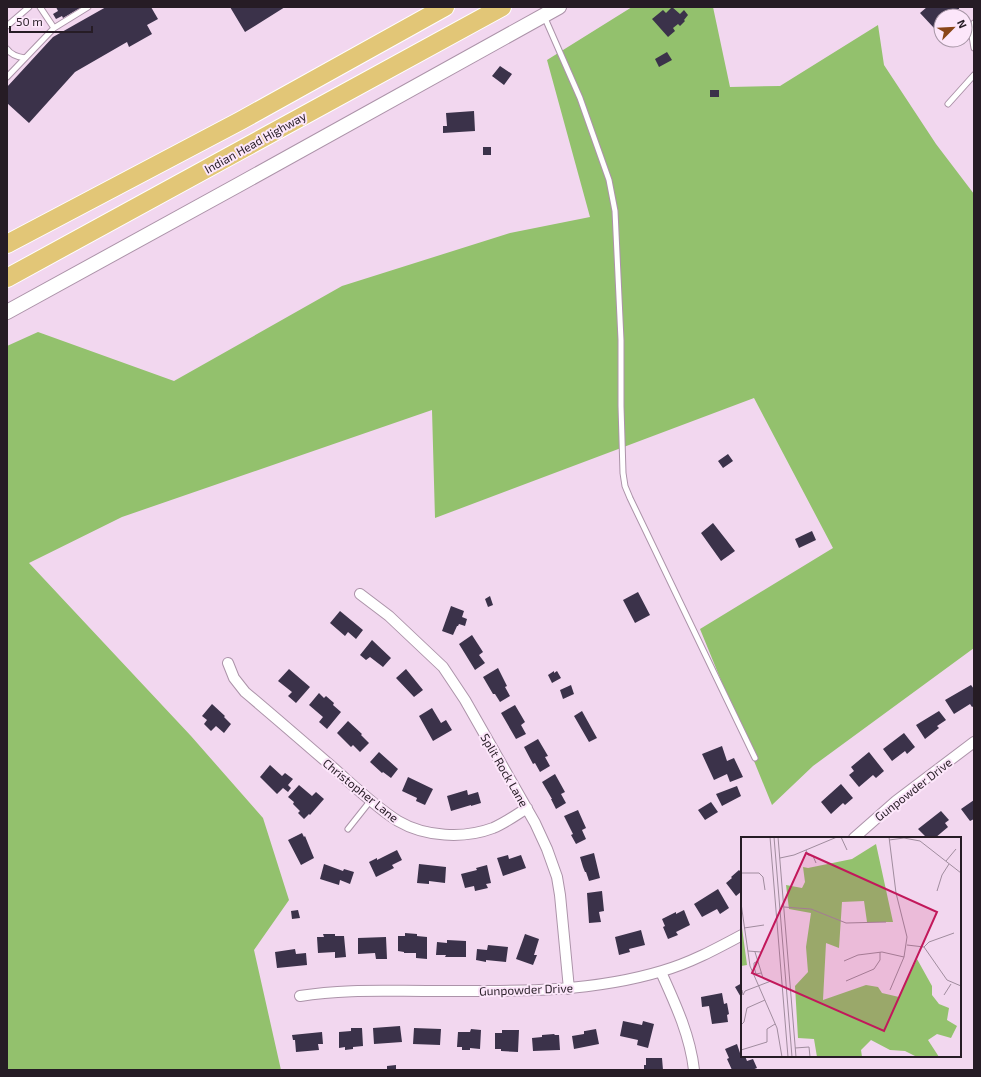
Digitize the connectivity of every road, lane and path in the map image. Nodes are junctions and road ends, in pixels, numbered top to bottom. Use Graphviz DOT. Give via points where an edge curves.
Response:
graph roads {
  1 [pos="29,7"];
  2 [pos="40,7"];
  3 [pos="88,7"];
  4 [pos="445,7"];
  5 [pos="502,7"];
  6 [pos="559,7"];
  7 [pos="543,15"];
  8 [pos="974,23"];
  9 [pos="7,26"];
  10 [pos="54,28"];
  11 [pos="974,48"];
  12 [pos="7,49"];
  13 [pos="25,58"];
  14 [pos="974,75"];
  15 [pos="7,77"];
  16 [pos="948,104"];
  17 [pos="7,244"];
  18 [pos="7,278"];
  19 [pos="7,312"];
  20 [pos="360,594"];
  21 [pos="228,663"];
  22 [pos="974,742"];
  23 [pos="755,758"];
  24 [pos="370,800"];
  25 [pos="527,808"];
  26 [pos="348,829"];
  27 [pos="855,837"];
  28 [pos="741,936"];
  29 [pos="661,972"];
  30 [pos="569,989"];
  31 [pos="300,996"];
  32 [pos="694,1070"];
  1 -- 9 [label="lane"];
  2 -- 10 [label="lane"];
  3 -- 10 [label="lane"];
  4 -- 17 [label="highway" via="240,121"];
  5 -- 18 [label="highway, Indian Head Highway"];
  6 -- 7 [label="street"];
  7 -- 19 [label="street"];
  7 -- 23 [label="lane" via="580,98 610,180 614,204 621,340 625,486"];
  8 -- 11 [label="lane"];
  10 -- 13 [label="lane"];
  12 -- 13 [label="lane" via="16,56"];
  13 -- 15 [label="lane"];
  14 -- 16 [label="lane"];
  20 -- 25 [label="street, Split Rock Lane" via="389,616 443,667 465,700"];
  21 -- 24 [label="street, Christopher Lane" via="234,678 245,692"];
  22 -- 27 [label="street, Gunpowder Drive" via="896,800"];
  24 -- 25 [label="street, Christopher Lane" via="398,821 414,829 452,835 473,834 493,828"];
  24 -- 26 [label="lane"];
  25 -- 30 [label="street, Split Rock Lane" via="557,877"];
  28 -- 29 [label="street, Gunpowder Drive"];
  29 -- 30 [label="street, Gunpowder Drive"];
  29 -- 32 [label="street" via="677,1007"];
  30 -- 31 [label="street, Gunpowder Drive" via="373,990"];
}
